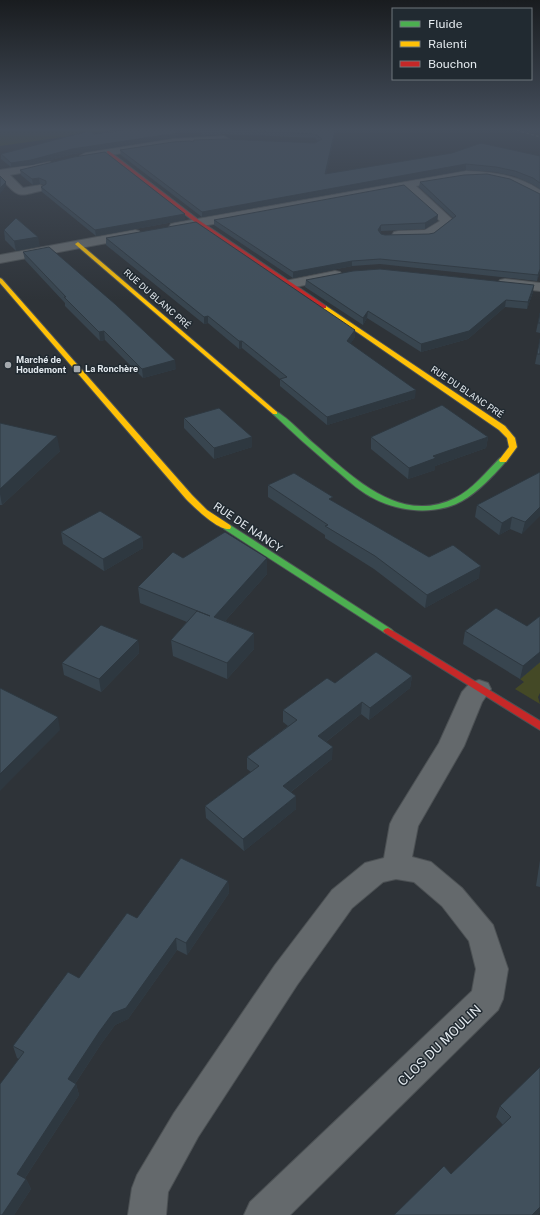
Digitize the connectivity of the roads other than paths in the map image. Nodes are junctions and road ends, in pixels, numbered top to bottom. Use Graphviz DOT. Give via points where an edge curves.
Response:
graph roads {
  1 [pos="15,187"];
  2 [pos="153,187"];
  3 [pos="395,187"];
  4 [pos="408,187"];
  5 [pos="529,187"];
  6 [pos="40,188"];
  7 [pos="540,196"];
  8 [pos="198,222"];
  9 [pos="165,229"];
  10 [pos="150,231"];
  11 [pos="385,235"];
  12 [pos="78,244"];
  13 [pos="0,259"];
  14 [pos="344,274"];
  15 [pos="493,282"];
  16 [pos="290,284"];
  17 [pos="3,287"];
  18 [pos="540,287"];
  19 [pos="479,689"];
  20 [pos="540,726"];
  21 [pos="396,866"];
  22 [pos="147,1215"];
  23 [pos="263,1215"];
  1 -- 6 [label="street" via="20,192"];
  2 -- 8 [label="street, RUE DU BLANC PRÉ"];
  3 -- 8 [label="street"];
  4 -- 11 [label="street" via="448,220 428,234"];
  5 -- 7 [label="street"];
  8 -- 9 [label="street"];
  8 -- 16 [label="street, RUE DU BLANC PRÉ"];
  10 -- 12 [label="street"];
  12 -- 13 [label="street"];
  12 -- 16 [label="street, RUE DU BLANC PRÉ" via="348,476 381,499 413,507 445,505 459,499 507,457 513,447 511,438 502,428"];
  14 -- 16 [label="street"];
  15 -- 18 [label="street"];
  17 -- 19 [label="street, RUE DE NANCY" via="204,512 267,555"];
  19 -- 20 [label="street, RUE DE NANCY"];
  19 -- 21 [label="street" via="471,698 451,746 404,824"];
  21 -- 22 [label="street, CLOS DU MOULIN" via="375,872 342,899 286,975 182,1131 150,1188"];
  21 -- 23 [label="street, CLOS DU MOULIN" via="421,871 452,897 482,936 492,969 487,998"];
}
